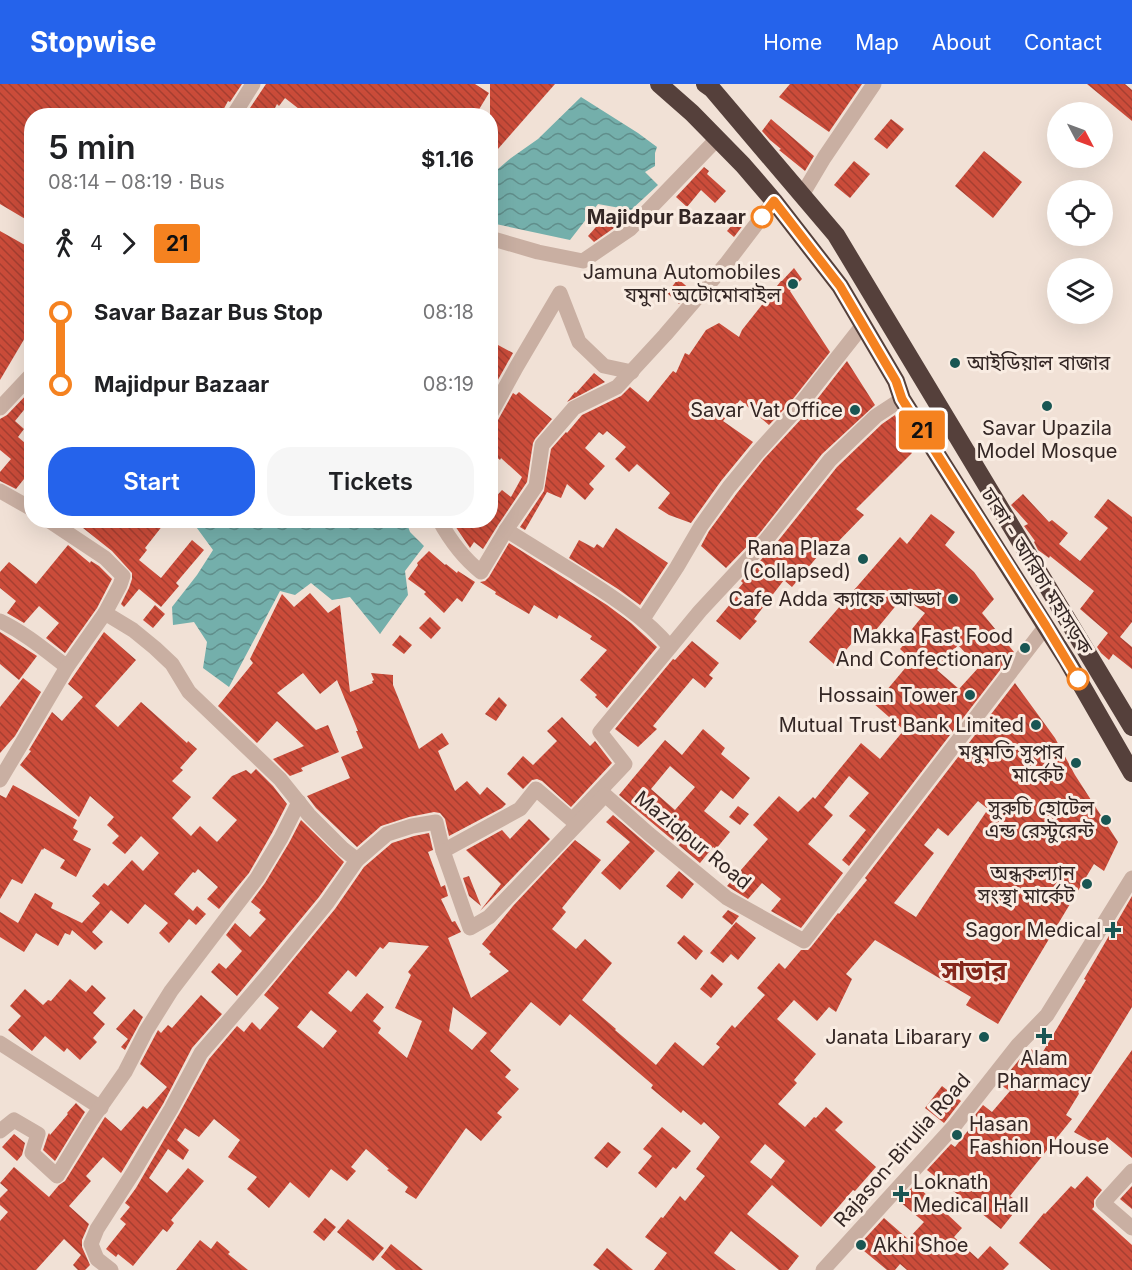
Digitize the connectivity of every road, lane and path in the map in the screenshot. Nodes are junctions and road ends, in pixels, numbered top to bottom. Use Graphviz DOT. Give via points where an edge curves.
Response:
graph roads {
  1 [pos="253,84"];
  2 [pos="660,84"];
  3 [pos="705,84"];
  4 [pos="874,84"];
  5 [pos="239,108"];
  6 [pos="717,139"];
  7 [pos="802,195"];
  8 [pos="774,201"];
  9 [pos="498,240"];
  10 [pos="863,325"];
  11 [pos="632,372"];
  12 [pos="24,382"];
  13 [pos="902,399"];
  14 [pos="498,400"];
  15 [pos="0,408"];
  16 [pos="0,491"];
  17 [pos="24,504"];
  18 [pos="60,528"];
  19 [pos="444,528"];
  20 [pos="506,530"];
  21 [pos="105,613"];
  22 [pos="643,619"];
  23 [pos="0,621"];
  24 [pos="1046,626"];
  25 [pos="670,647"];
  26 [pos="67,667"];
  27 [pos="1132,727"];
  28 [pos="1132,773"];
  29 [pos="0,780"];
  30 [pos="299,802"];
  31 [pos="443,851"];
  32 [pos="357,860"];
  33 [pos="1132,878"];
  34 [pos="0,1043"];
  35 [pos="100,1108"];
  36 [pos="0,1131"];
  37 [pos="1132,1171"];
  38 [pos="1132,1228"];
  39 [pos="111,1270"];
  40 [pos="823,1270"];
  1 -- 5 [label="street"];
  2 -- 6 [label="highway, ঢাকা - আরিচা মহাসড়ক"];
  3 -- 7 [label="highway, ঢাকা - আরিচা মহাসড়ক"];
  4 -- 7 [label="street"];
  6 -- 8 [label="highway, ঢাকা - আরিচা মহাসড়ক"];
  6 -- 9 [label="street" via="630,229 583,261"];
  7 -- 27 [label="highway, ঢাকা - আরিচা মহাসড়ক" via="836,235"];
  8 -- 10 [label="highway, ঢাকা - আরিচা মহাসড়ক" via="840,286"];
  8 -- 11 [label="street" via="726,264"];
  10 -- 13 [label="highway, ঢাকা - আরিচা মহাসড়ক" via="896,381"];
  10 -- 22 [label="street" via="724,495"];
  11 -- 14 [label="street" via="604,366 579,342 560,293"];
  11 -- 20 [label="street" via="617,387 574,408 542,445 536,486"];
  12 -- 15 [label="street"];
  13 -- 24 [label="highway, ঢাকা - আরিচা মহাসড়ক"];
  13 -- 25 [label="street" via="876,416 830,460 766,540"];
  16 -- 17 [label="street"];
  18 -- 21 [label="street" via="105,558 123,576"];
  19 -- 20 [label="street" via="468,562 481,572"];
  20 -- 22 [label="street"];
  21 -- 26 [label="street"];
  21 -- 30 [label="street" via="133,630 172,664 189,692"];
  22 -- 25 [label="street"];
  23 -- 26 [label="street" via="34,640"];
  24 -- 28 [label="highway, ঢাকা - আরিচা মহাসড়ক"];
  24 -- 31 [label="street, Mazidpur Road" via="804,941 727,898 605,795 489,917 470,928"];
  25 -- 31 [label="street" via="600,732 625,764 572,820 536,789 520,809"];
  26 -- 29 [label="street"];
  30 -- 32 [label="street"];
  30 -- 35 [label="street" via="257,878 171,991"];
  31 -- 32 [label="street" via="436,822 387,834"];
  32 -- 39 [label="street" via="327,903 201,1053 134,1173 97,1229 91,1244 97,1259"];
  33 -- 40 [label="street, Rajason-Birulia Road" via="1047,1015 955,1125"];
  34 -- 35 [label="street"];
  35 -- 36 [label="street" via="57,1176 32,1153 38,1134 14,1120"];
  37 -- 38 [label="street" via="1103,1203"];
}
